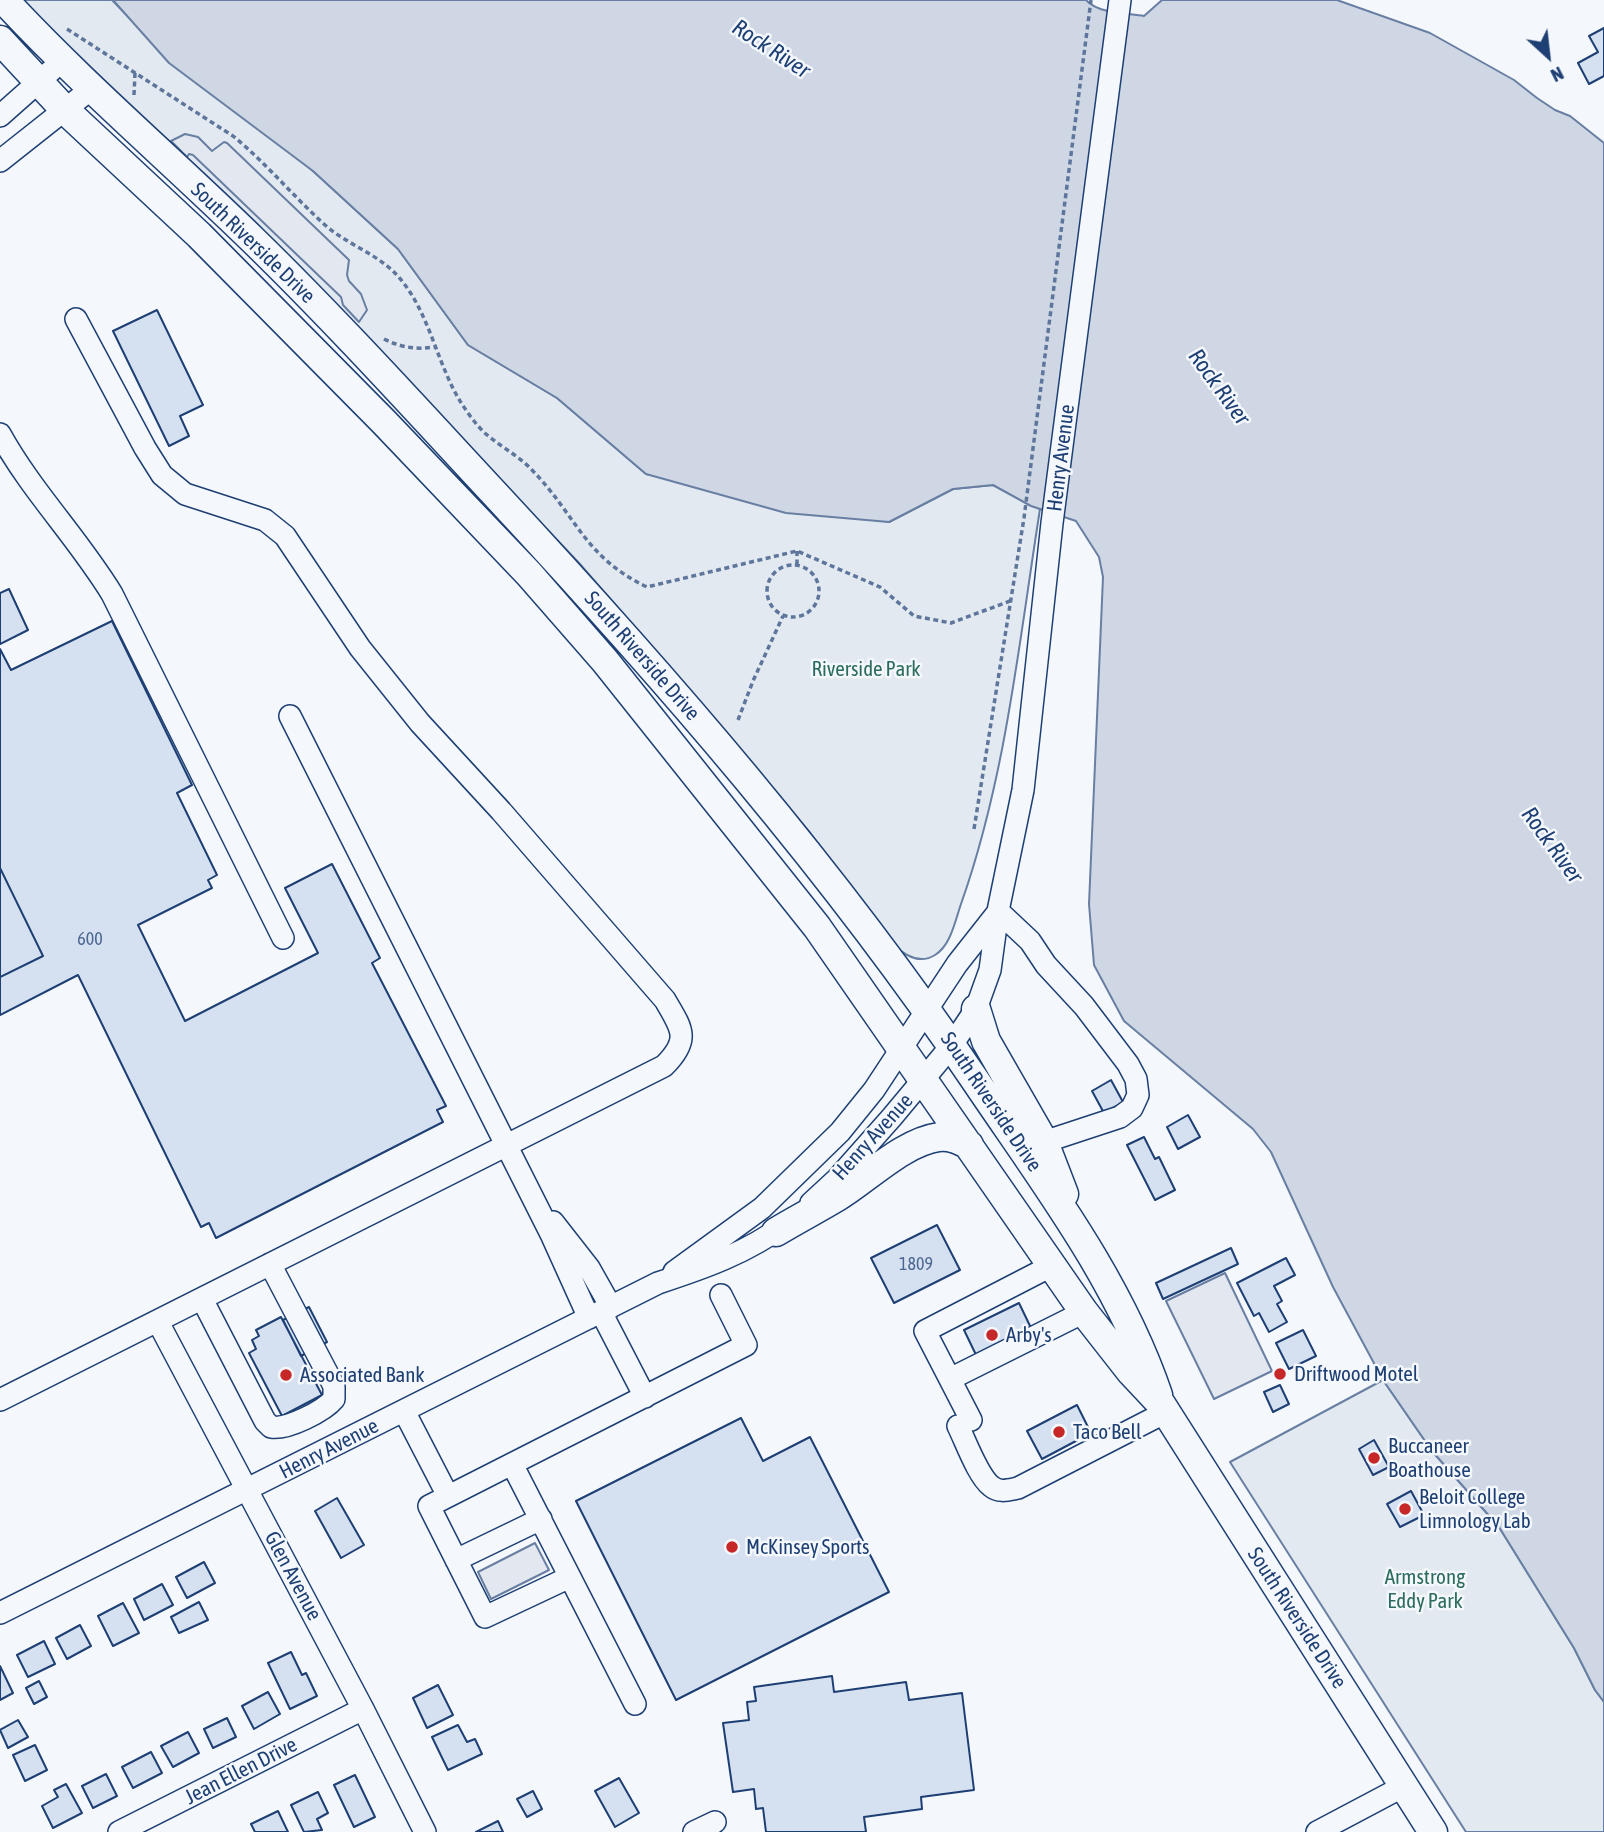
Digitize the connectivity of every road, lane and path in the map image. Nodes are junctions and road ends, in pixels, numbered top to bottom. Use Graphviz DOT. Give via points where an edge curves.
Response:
graph roads {
  1 [pos="4,0"];
  2 [pos="1091,0"];
  3 [pos="1121,2"];
  4 [pos="59,22"];
  5 [pos="0,40"];
  6 [pos="62,61"];
  7 [pos="39,81"];
  8 [pos="91,89"];
  9 [pos="65,110"];
  10 [pos="0,116"];
  11 [pos="0,161"];
  12 [pos="76,319"];
  13 [pos="376,334"];
  14 [pos="435,347"];
  15 [pos="0,434"];
  16 [pos="797,551"];
  17 [pos="797,565"];
  18 [pos="1010,601"];
  19 [pos="783,616"];
  20 [pos="290,716"];
  21 [pos="738,720"];
  22 [pos="974,830"];
  23 [pos="998,911"];
  24 [pos="283,938"];
  25 [pos="928,1009"];
  26 [pos="976,1009"];
  27 [pos="952,1045"];
  28 [pos="902,1048"];
  29 [pos="925,1079"];
  30 [pos="1044,1142"];
  31 [pos="504,1145"];
  32 [pos="970,1145"];
  33 [pos="1074,1227"];
  34 [pos="776,1232"];
  35 [pos="270,1264"];
  36 [pos="1051,1266"];
  37 [pos="658,1283"];
  38 [pos="721,1295"];
  39 [pos="202,1299"];
  40 [pos="600,1312"];
  41 [pos="1084,1312"];
  42 [pos="158,1322"];
  43 [pos="950,1379"];
  44 [pos="645,1396"];
  45 [pos="0,1400"];
  46 [pos="1163,1408"];
  47 [pos="404,1411"];
  48 [pos="512,1464"];
  49 [pos="248,1489"];
  50 [pos="448,1496"];
  51 [pos="541,1519"];
  52 [pos="456,1560"];
  53 [pos="570,1577"];
  54 [pos="0,1613"];
  55 [pos="635,1704"];
  56 [pos="363,1709"];
  57 [pos="1404,1786"];
  58 [pos="715,1822"];
  59 [pos="119,1832"];
  60 [pos="425,1832"];
  61 [pos="694,1832"];
  62 [pos="1317,1832"];
  63 [pos="1433,1832"];
  1 -- 6 [label="main road, South Riverside Drive"];
  2 -- 18 [label="path"];
  3 -- 23 [label="street, Henry Avenue" via="1052,523 1023,790"];
  4 -- 14 [label="path" via="233,136 325,224 402,279"];
  5 -- 7 [label="main road, South Riverside Drive"];
  6 -- 7 [label="street"];
  6 -- 8 [label="main road, South Riverside Drive"];
  7 -- 9 [label="main road, South Riverside Drive"];
  7 -- 10 [label="street"];
  8 -- 9 [label="street"];
  8 -- 25 [label="main road, South Riverside Drive" via="339,327 594,600 724,751"];
  9 -- 11 [label="street"];
  9 -- 28 [label="main road, South Riverside Drive" via="237,274 529,574 793,896"];
  12 -- 31 [label="street" via="162,475 186,494 265,520 285,536 378,672 666,1000 682,1028 679,1048 664,1066"];
  13 -- 14 [label="path" via="402,347"];
  14 -- 16 [label="path" via="476,423 532,470 594,550 632,580 647,587"];
  15 -- 24 [label="street" via="20,470 92,560 112,594"];
  16 -- 17 [label="path"];
  16 -- 18 [label="path" via="880,587 914,616 951,623"];
  17 -- 19 [label="path" via="780,568 768,581 770,606"];
  17 -- 19 [label="path" via="813,573 818,598 808,613"];
  18 -- 22 [label="path"];
  19 -- 21 [label="path"];
  20 -- 31 [label="street"];
  23 -- 25 [label="street, Henry Avenue"];
  23 -- 26 [label="street, Henry Avenue" via="990,970"];
  23 -- 30 [label="street" via="1030,941 1045,965 1084,1006 1136,1079 1138,1095 1132,1108 1120,1117"];
  25 -- 27 [label="main road, South Riverside Drive"];
  25 -- 28 [label="street, Henry Avenue"];
  26 -- 27 [label="street, Henry Avenue"];
  26 -- 30 [label="main road" via="986,1041"];
  27 -- 29 [label="street, Henry Avenue"];
  27 -- 33 [label="main road, South Riverside Drive"];
  28 -- 29 [label="main road, South Riverside Drive"];
  28 -- 37 [label="street, Henry Avenue" via="852,1118 794,1180 751,1217"];
  29 -- 32 [label="main road, South Riverside Drive"];
  29 -- 34 [label="street, Henry Avenue" via="837,1179"];
  30 -- 33 [label="main road"];
  31 -- 35 [label="street"];
  31 -- 40 [label="street" via="531,1196 589,1268"];
  32 -- 34 [label="main road" via="948,1137 921,1143"];
  32 -- 36 [label="main road, South Riverside Drive"];
  33 -- 46 [label="main road, South Riverside Drive" via="1129,1321"];
  34 -- 37 [label="street, Henry Avenue" via="720,1263"];
  35 -- 39 [label="street"];
  35 -- 39 [label="street" via="334,1386 334,1399 327,1406 284,1427 271,1427"];
  36 -- 41 [label="main road, South Riverside Drive"];
  36 -- 43 [label="street" via="925,1331"];
  37 -- 40 [label="street, Henry Avenue"];
  38 -- 44 [label="street" via="746,1345"];
  39 -- 42 [label="street"];
  40 -- 44 [label="street"];
  40 -- 47 [label="street, Henry Avenue"];
  41 -- 43 [label="street"];
  41 -- 46 [label="main road, South Riverside Drive"];
  42 -- 45 [label="street"];
  42 -- 49 [label="street, Glen Avenue"];
  43 -- 46 [label="street" via="985,1479 1004,1492"];
  44 -- 48 [label="street"];
  46 -- 57 [label="main road, South Riverside Drive"];
  47 -- 49 [label="street, Henry Avenue"];
  47 -- 50 [label="street"];
  48 -- 50 [label="street"];
  48 -- 51 [label="street"];
  49 -- 54 [label="street, Henry Avenue"];
  49 -- 56 [label="street, Glen Avenue"];
  50 -- 52 [label="street" via="429,1506"];
  51 -- 52 [label="street"];
  51 -- 53 [label="street"];
  52 -- 53 [label="street" via="485,1617"];
  53 -- 55 [label="street"];
  56 -- 59 [label="street, Jean Ellen Drive"];
  56 -- 60 [label="street, Glen Avenue"];
  57 -- 62 [label="street"];
  57 -- 63 [label="main road, South Riverside Drive"];
  58 -- 61 [label="street"];
}
